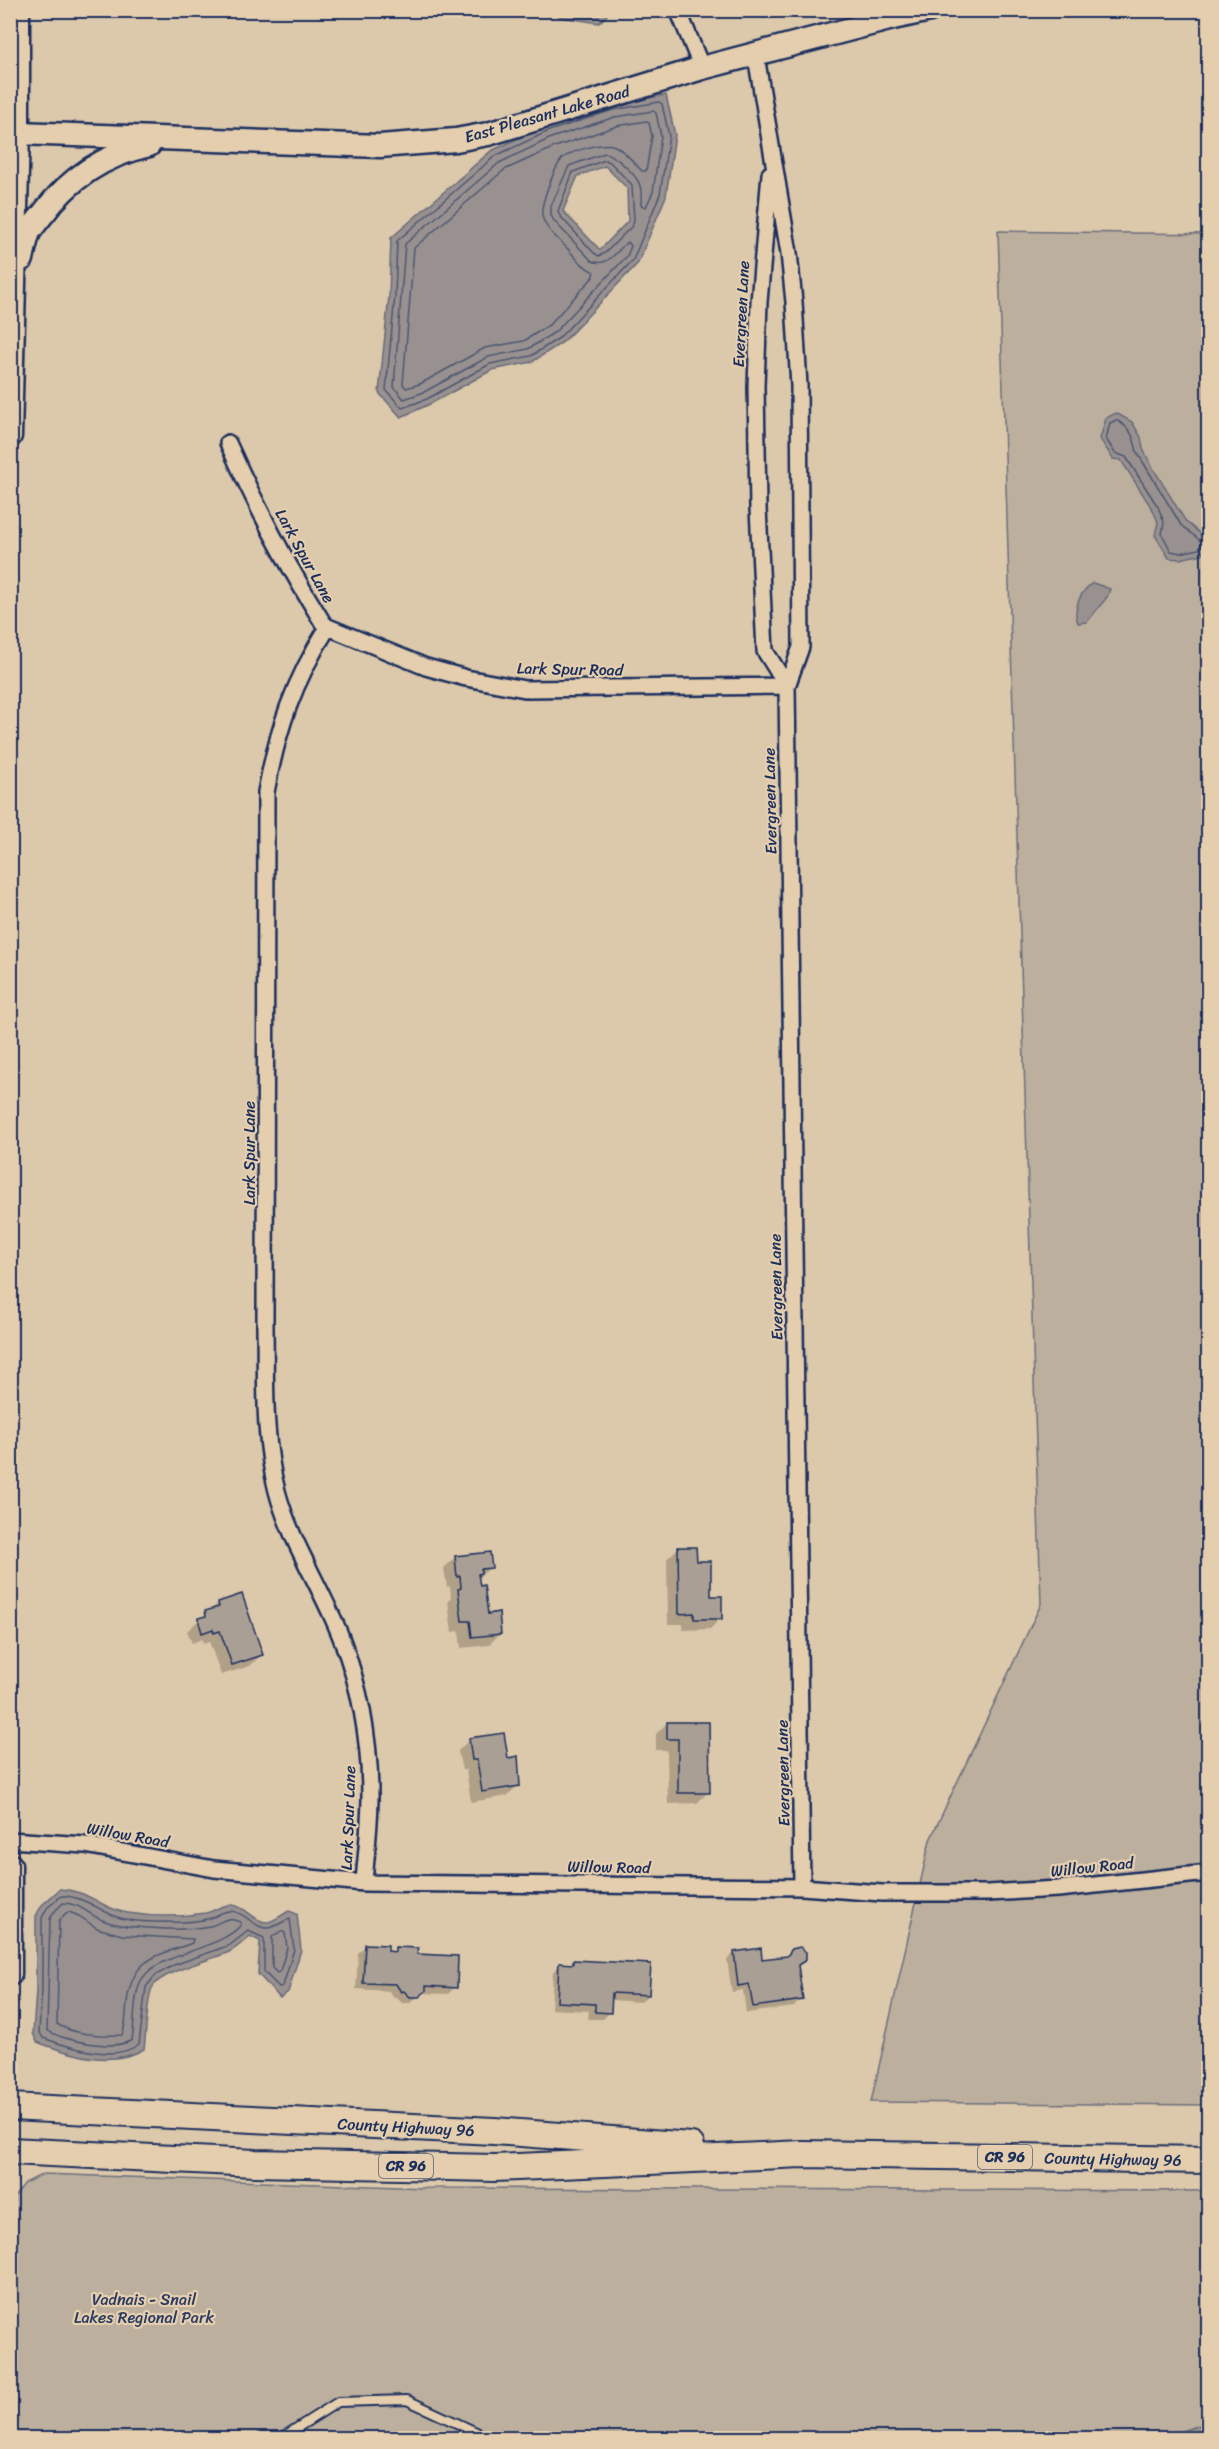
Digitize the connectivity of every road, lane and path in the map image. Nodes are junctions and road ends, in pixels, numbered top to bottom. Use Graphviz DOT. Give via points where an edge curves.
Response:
graph roads {
  1 [pos="18,10"];
  2 [pos="678,10"];
  3 [pos="930,10"];
  4 [pos="756,56"];
  5 [pos="702,68"];
  6 [pos="14,133"];
  7 [pos="177,138"];
  8 [pos="772,155"];
  9 [pos="13,289"];
  10 [pos="10,436"];
  11 [pos="228,443"];
  12 [pos="328,627"];
  13 [pos="787,686"];
  14 [pos="10,1840"];
  15 [pos="10,1865"];
  16 [pos="1209,1873"];
  17 [pos="364,1883"];
  18 [pos="802,1887"];
  19 [pos="10,1974"];
  20 [pos="10,2107"];
  21 [pos="10,2151"];
  22 [pos="801,2154"];
  23 [pos="1209,2160"];
  24 [pos="281,2439"];
  25 [pos="489,2439"];
  1 -- 6 [label="street"];
  2 -- 5 [label="street"];
  3 -- 4 [label="street, East Pleasant Lake Road"];
  4 -- 5 [label="street, East Pleasant Lake Road"];
  4 -- 8 [label="street, Evergreen Lane"];
  5 -- 7 [label="street, East Pleasant Lake Road" via="488,134 456,140 380,146"];
  6 -- 7 [label="street, East Pleasant Lake Road"];
  6 -- 9 [label="street"];
  7 -- 9 [label="street" via="123,151 71,182 30,232"];
  8 -- 13 [label="street, Evergreen Lane" via="789,253 799,386 801,647"];
  8 -- 13 [label="street, Evergreen Lane" via="759,302 758,487 765,651"];
  9 -- 10 [label="street"];
  11 -- 12 [label="street, Lark Spur Lane" via="287,564"];
  12 -- 13 [label="street, Lark Spur Road" via="426,667 525,689"];
  12 -- 17 [label="street, Lark Spur Lane" via="288,703 275,745 267,792 267,1403 269,1447 288,1528 338,1630 356,1685 370,1777"];
  13 -- 18 [label="street, Evergreen Lane"];
  14 -- 17 [label="street, Willow Road" via="85,1845 214,1869"];
  15 -- 19 [label="street"];
  16 -- 18 [label="street, Willow Road" via="988,1893 882,1893"];
  17 -- 18 [label="street, Willow Road"];
  20 -- 22 [label="main road, County Highway 96 / CR 96" via="494,2131"];
  21 -- 22 [label="main road, County Highway 96 / CR 96" via="255,2163 495,2168"];
  22 -- 23 [label="main road, County Highway 96 / CR 96"];
  24 -- 25 [label="lane" via="338,2402 407,2400"];
}
